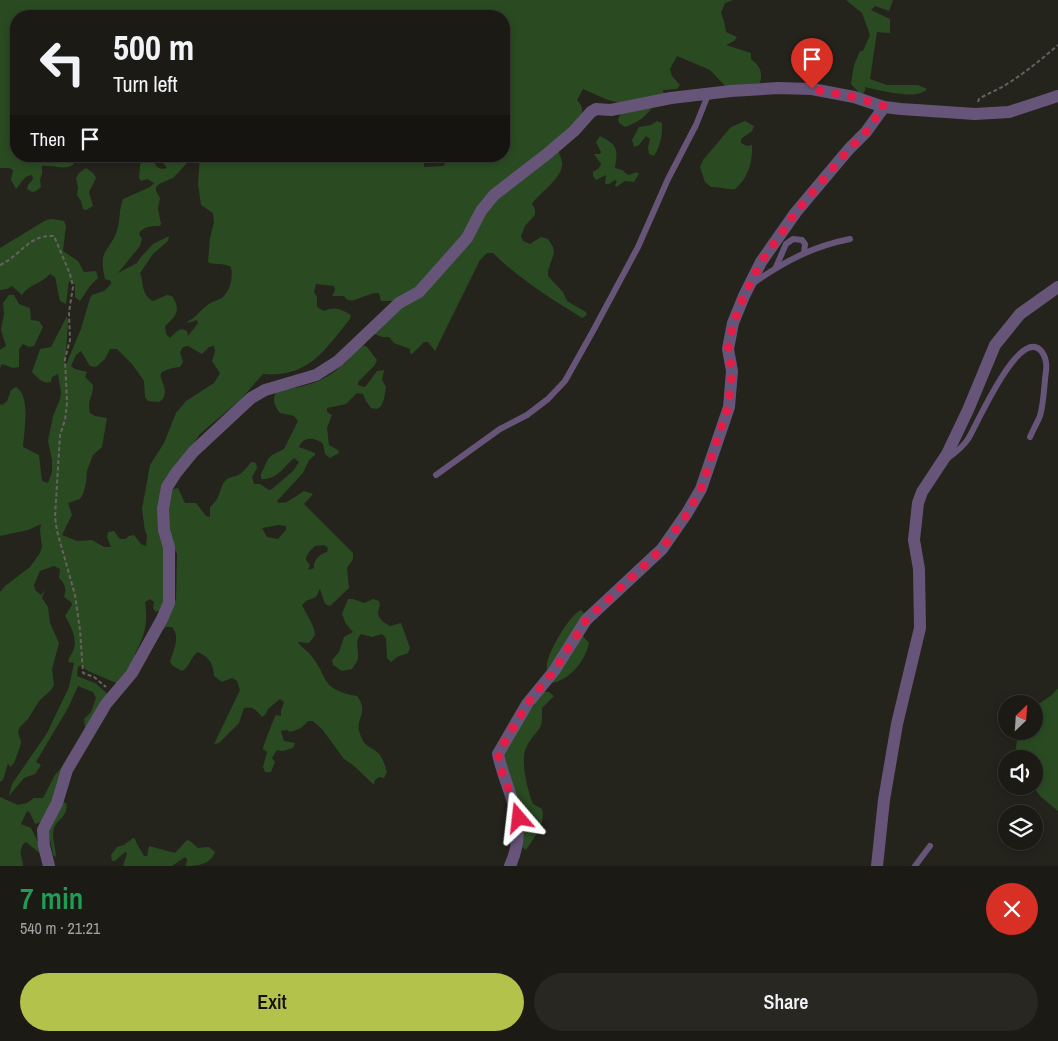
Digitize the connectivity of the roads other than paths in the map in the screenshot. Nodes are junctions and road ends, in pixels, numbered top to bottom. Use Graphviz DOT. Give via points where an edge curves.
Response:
graph roads {
  1 [pos="708,95"];
  2 [pos="1058,96"];
  3 [pos="884,106"];
  4 [pos="850,239"];
  5 [pos="804,253"];
  6 [pos="776,267"];
  7 [pos="750,285"];
  8 [pos="1058,287"];
  9 [pos="1030,437"];
  10 [pos="941,463"];
  11 [pos="436,475"];
  12 [pos="930,846"];
  13 [pos="49,866"];
  14 [pos="510,866"];
  15 [pos="877,866"];
  16 [pos="915,866"];
  1 -- 3 [label="street" via="740,90 812,89"];
  1 -- 11 [label="lane" via="638,246 565,381 526,415 500,429"];
  1 -- 13 [label="street" via="591,112 574,131 494,196 481,211 467,238 419,292 399,303 338,362 316,375 265,390 251,398 193,452 168,487 163,509 169,547 169,604 132,673 106,704 67,770 57,803 42,830"];
  2 -- 3 [label="street" via="1009,112 975,114"];
  3 -- 7 [label="street" via="866,132 796,212 761,262"];
  4 -- 5 [label="lane" via="828,243"];
  5 -- 6 [label="lane"];
  5 -- 6 [label="lane" via="802,240 793,239 786,244"];
  6 -- 7 [label="lane"];
  7 -- 14 [label="street" via="733,324 728,349 732,371 728,407 701,489 662,549 586,620 554,671 527,704 498,754 519,818 517,852"];
  8 -- 10 [label="street" via="1020,314 994,345 968,410"];
  9 -- 10 [label="lane" via="1040,416 1046,367 1045,356 1032,347 1021,353 1000,379 966,442"];
  10 -- 15 [label="street" via="918,503 914,540 919,569 920,628 897,724"];
  12 -- 16 [label="lane"];
}
